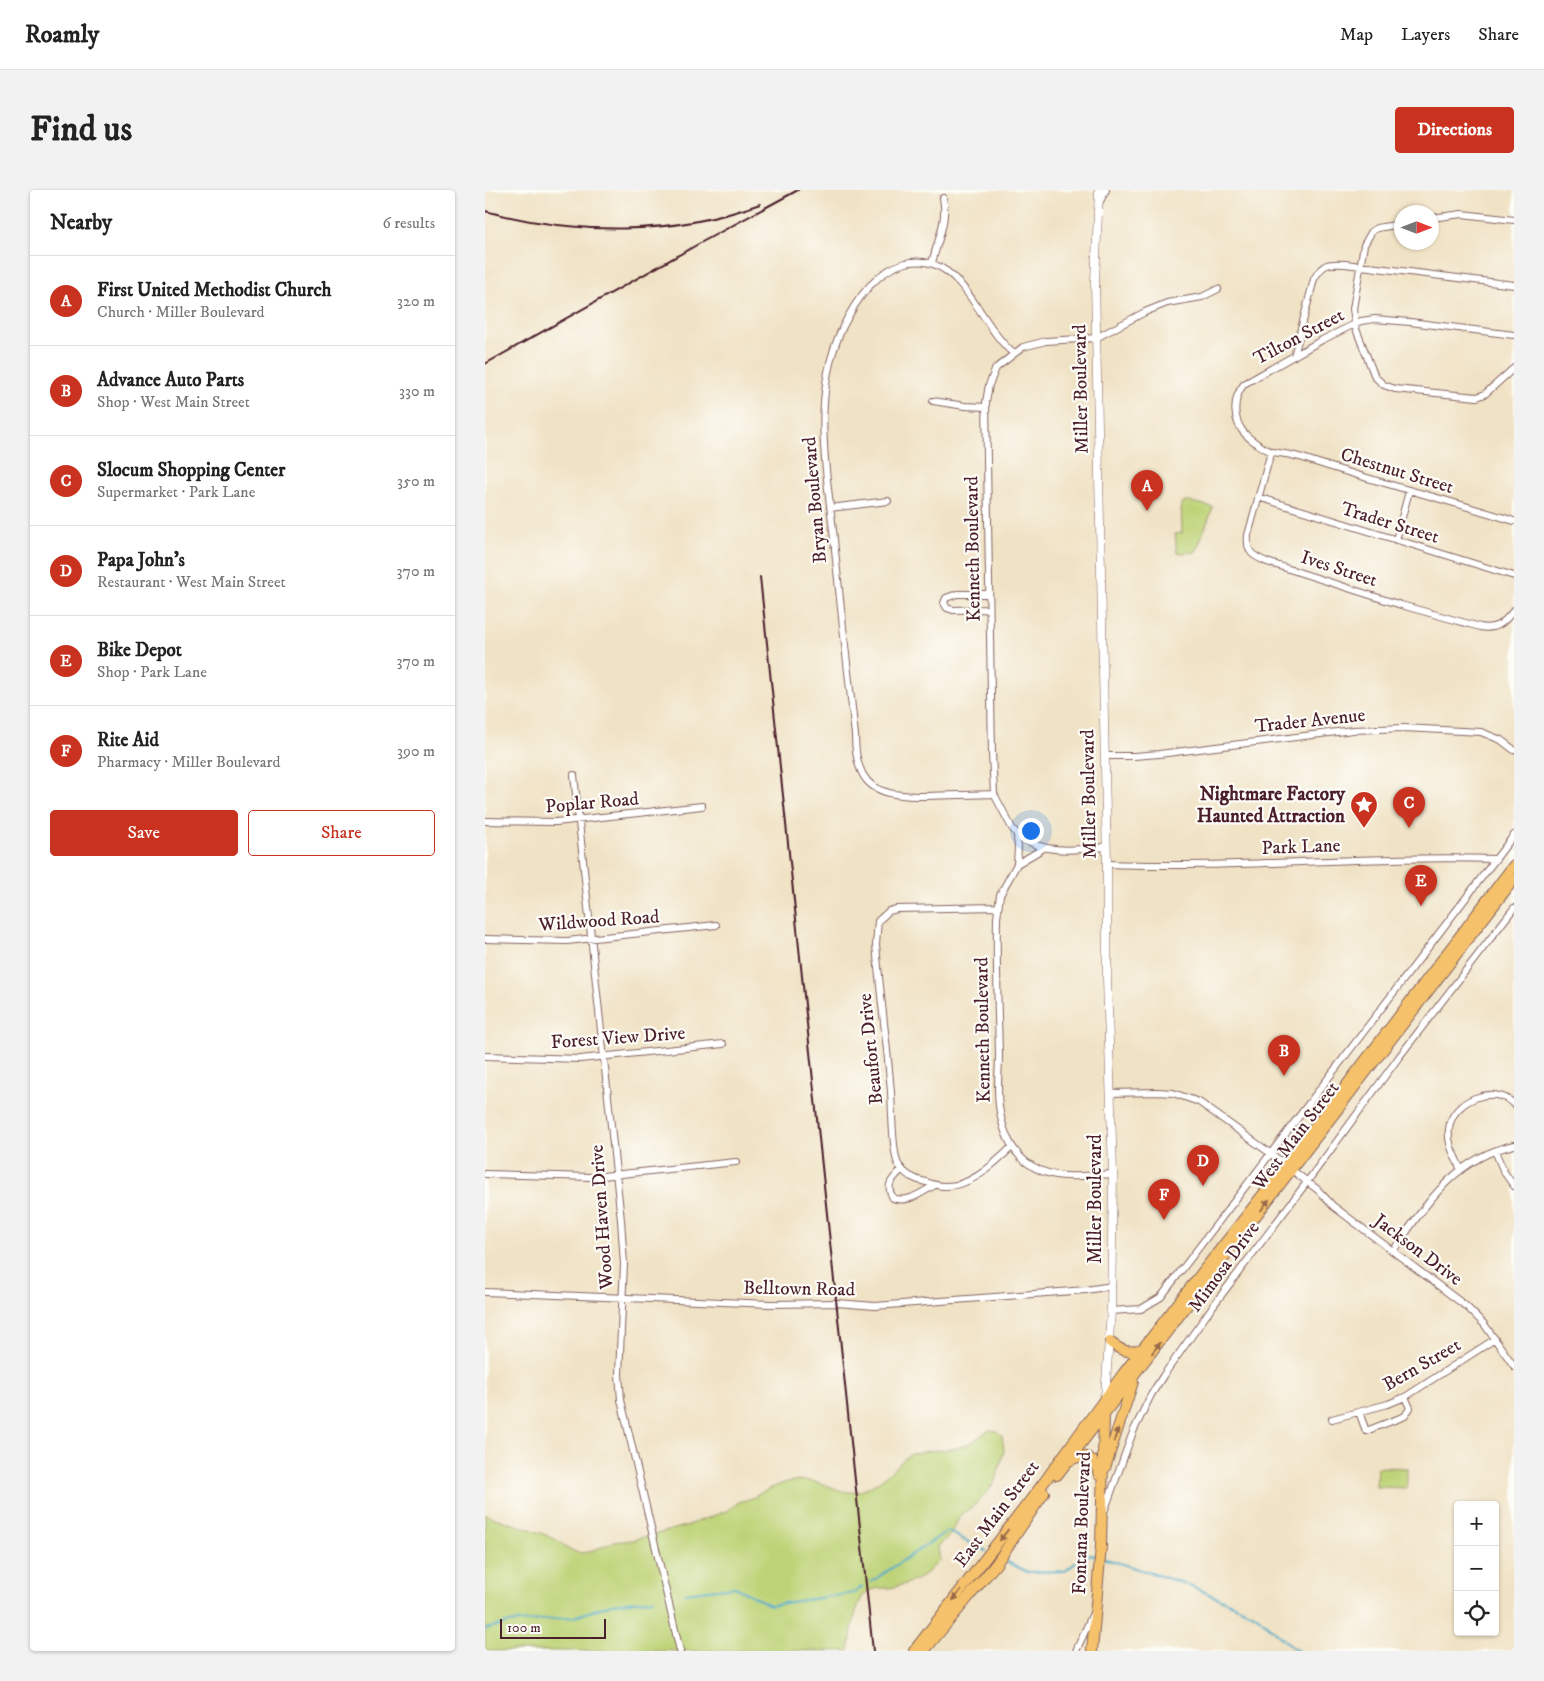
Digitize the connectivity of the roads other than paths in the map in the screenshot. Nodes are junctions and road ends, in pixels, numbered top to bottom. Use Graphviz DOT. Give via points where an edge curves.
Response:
graph roads {
  1 [pos="1099,190"];
  2 [pos="1106,190"];
  3 [pos="943,198"];
  4 [pos="1099,203"];
  5 [pos="1439,217"];
  6 [pos="1514,220"];
  7 [pos="1394,225"];
  8 [pos="932,263"];
  9 [pos="1361,267"];
  10 [pos="1514,285"];
  11 [pos="1218,289"];
  12 [pos="1354,324"];
  13 [pos="1514,335"];
  14 [pos="1096,338"];
  15 [pos="1013,353"];
  16 [pos="1294,356"];
  17 [pos="1514,368"];
  18 [pos="933,401"];
  19 [pos="987,407"];
  20 [pos="1271,452"];
  21 [pos="1409,491"];
  22 [pos="1258,498"];
  23 [pos="888,501"];
  24 [pos="830,508"];
  25 [pos="1514,521"];
  26 [pos="1396,540"];
  27 [pos="1514,576"];
  28 [pos="989,594"];
  29 [pos="989,609"];
  30 [pos="1514,610"];
  31 [pos="1514,750"];
  32 [pos="1105,756"];
  33 [pos="575,775"];
  34 [pos="994,794"];
  35 [pos="702,806"];
  36 [pos="579,820"];
  37 [pos="485,821"];
  38 [pos="1017,834"];
  39 [pos="1514,835"];
  40 [pos="1106,847"];
  41 [pos="1044,848"];
  42 [pos="1496,859"];
  43 [pos="1017,864"];
  44 [pos="1107,864"];
  45 [pos="1514,866"];
  46 [pos="1514,879"];
  47 [pos="998,907"];
  48 [pos="1514,908"];
  49 [pos="715,925"];
  50 [pos="485,939"];
  51 [pos="592,939"];
  52 [pos="723,1044"];
  53 [pos="485,1056"];
  54 [pos="604,1056"];
  55 [pos="1110,1093"];
  56 [pos="1514,1104"];
  57 [pos="1514,1145"];
  58 [pos="1012,1147"];
  59 [pos="1495,1151"];
  60 [pos="1270,1153"];
  61 [pos="735,1162"];
  62 [pos="1289,1168"];
  63 [pos="902,1169"];
  64 [pos="1461,1170"];
  65 [pos="485,1174"];
  66 [pos="1113,1174"];
  67 [pos="616,1175"];
  68 [pos="1307,1182"];
  69 [pos="936,1184"];
  70 [pos="1514,1186"];
  71 [pos="1393,1251"];
  72 [pos="1112,1286"];
  73 [pos="485,1292"];
  74 [pos="623,1298"];
  75 [pos="1111,1311"];
  76 [pos="1495,1339"];
  77 [pos="1110,1342"];
  78 [pos="1142,1349"];
  79 [pos="1514,1366"];
  80 [pos="1135,1375"];
  81 [pos="1405,1396"];
  82 [pos="1105,1397"];
  83 [pos="1359,1412"];
  84 [pos="1103,1414"];
  85 [pos="1332,1419"];
  86 [pos="1068,1462"];
  87 [pos="1101,1481"];
  88 [pos="1101,1520"];
  89 [pos="1096,1606"];
  90 [pos="680,1651"];
  91 [pos="914,1651"];
  92 [pos="924,1651"];
  93 [pos="1076,1651"];
  94 [pos="1092,1651"];
  1 -- 4 [label="street, Miller Boulevard"];
  2 -- 4 [label="street"];
  3 -- 8 [label="street" via="943,217"];
  4 -- 14 [label="street, Miller Boulevard"];
  5 -- 6 [label="street" via="1462,214"];
  7 -- 9 [label="street" via="1372,231 1364,245"];
  8 -- 15 [label="street" via="957,281"];
  8 -- 24 [label="street, Bryan Boulevard" via="907,262 880,276 860,297 840,333 830,362 824,399 823,443"];
  9 -- 10 [label="street"];
  9 -- 12 [label="street"];
  9 -- 16 [label="street" via="1333,263 1319,270"];
  11 -- 14 [label="street" via="1202,297 1167,303"];
  12 -- 13 [label="street, Tilton Street" via="1375,319"];
  12 -- 16 [label="street, Tilton Street"];
  12 -- 17 [label="street" via="1375,377 1389,388 1477,397 1485,394"];
  14 -- 15 [label="street, Kenneth Boulevard" via="1039,342"];
  14 -- 32 [label="street, Miller Boulevard"];
  15 -- 19 [label="street, Kenneth Boulevard" via="996,368 987,393"];
  16 -- 20 [label="street, Tilton Street" via="1244,384 1237,394 1235,413 1241,429"];
  18 -- 19 [label="street"];
  19 -- 28 [label="street, Kenneth Boulevard"];
  20 -- 21 [label="street, Chestnut Street" via="1302,458"];
  20 -- 22 [label="street, Ives Street"];
  21 -- 25 [label="street, Chestnut Street"];
  21 -- 26 [label="street"];
  22 -- 26 [label="street, Trader Street"];
  22 -- 30 [label="street, Ives Street" via="1247,545 1258,558 1366,594 1487,628 1498,626"];
  23 -- 24 [label="street"];
  24 -- 34 [label="street, Bryan Boulevard" via="855,747 864,776 877,790 895,795"];
  26 -- 27 [label="street, Trader Street"];
  28 -- 29 [label="street, Kenneth Boulevard"];
  28 -- 29 [label="street" via="952,595 944,603 953,610"];
  29 -- 34 [label="street, Kenneth Boulevard"];
  31 -- 32 [label="street, Trader Avenue" via="1501,740 1481,732 1404,728 1353,730 1159,754"];
  32 -- 40 [label="street, Miller Boulevard"];
  33 -- 36 [label="street, Wood Haven Drive"];
  34 -- 38 [label="street, Kenneth Boulevard"];
  35 -- 36 [label="street, Poplar Road"];
  36 -- 37 [label="street, Poplar Road" via="547,823"];
  36 -- 51 [label="street, Wood Haven Drive"];
  38 -- 41 [label="street, Kenneth Boulevard" via="1025,841"];
  38 -- 43 [label="street, Kenneth Boulevard"];
  39 -- 42 [label="street"];
  40 -- 41 [label="street, Kenneth Boulevard"];
  40 -- 44 [label="street, Miller Boulevard"];
  41 -- 43 [label="street"];
  42 -- 44 [label="street, Park Lane"];
  42 -- 60 [label="street"];
  43 -- 47 [label="street, Kenneth Boulevard" via="1000,895"];
  44 -- 55 [label="street, Miller Boulevard"];
  45 -- 62 [label="main road, West Main Street"];
  46 -- 62 [label="main road, West Main Street"];
  47 -- 58 [label="street, Kenneth Boulevard" via="998,1096 999,1112"];
  47 -- 63 [label="street, Beaufort Drive" via="897,909 889,911 878,921 876,944 895,1157"];
  48 -- 68 [label="street, Mimosa Drive"];
  49 -- 51 [label="street, Wildwood Road"];
  50 -- 51 [label="street, Wildwood Road" via="548,942"];
  51 -- 54 [label="street, Wood Haven Drive"];
  52 -- 54 [label="street, Forest View Drive"];
  53 -- 54 [label="street, Forest View Drive" via="580,1059"];
  54 -- 67 [label="street, Wood Haven Drive"];
  55 -- 60 [label="street, Jackson Drive" via="1157,1092 1191,1098"];
  55 -- 66 [label="street, Miller Boulevard"];
  56 -- 64 [label="street" via="1510,1099 1496,1095 1483,1096 1472,1099 1452,1115 1449,1144"];
  57 -- 59 [label="street"];
  58 -- 66 [label="street, Kenneth Boulevard" via="1025,1162 1052,1175 1073,1178"];
  58 -- 69 [label="street" via="969,1181 943,1186"];
  59 -- 64 [label="street"];
  59 -- 70 [label="street"];
  60 -- 62 [label="street, Jackson Drive"];
  60 -- 75 [label="street" via="1161,1297 1141,1309"];
  61 -- 67 [label="street"];
  62 -- 68 [label="street, Jackson Drive"];
  62 -- 78 [label="main road, West Main Street"];
  80 -- 62 [label="main road, West Main Street, one-way"];
  63 -- 69 [label="street" via="916,1179"];
  63 -- 69 [label="street" via="889,1185 893,1198 907,1200"];
  64 -- 71 [label="street" via="1433,1196"];
  65 -- 67 [label="street" via="568,1178"];
  66 -- 72 [label="street, Miller Boulevard"];
  67 -- 74 [label="street, Wood Haven Drive" via="624,1264"];
  68 -- 71 [label="street, Jackson Drive"];
  68 -- 88 [label="street, Mimosa Drive" via="1151,1395 1125,1450"];
  71 -- 76 [label="street, Jackson Drive" via="1467,1307"];
  72 -- 74 [label="street, Belltown Road" via="875,1306"];
  72 -- 75 [label="street, Miller Boulevard"];
  73 -- 74 [label="street, Belltown Road"];
  74 -- 90 [label="street, Wood Haven Drive" via="619,1374 623,1413"];
  75 -- 77 [label="street, Miller Boulevard"];
  76 -- 79 [label="street, Jackson Drive"];
  76 -- 81 [label="street, Bern Street"];
  77 -- 78 [label="main road" via="1124,1352"];
  77 -- 82 [label="street, Miller Boulevard"];
  78 -- 82 [label="main road, West Main Street"];
  80 -- 84 [label="main road, West Main Street"];
  87 -- 80 [label="main road, one-way"];
  81 -- 83 [label="street, Bern Street"];
  81 -- 83 [label="street" via="1410,1408 1405,1416 1365,1431"];
  82 -- 84 [label="main road, Fontana Boulevard"];
  82 -- 91 [label="main road, East Main Street, one-way"];
  83 -- 85 [label="street, Bern Street"];
  84 -- 86 [label="main road, East Main Street"];
  84 -- 87 [label="main road, Fontana Boulevard"];
  86 -- 87 [label="main road" via="1075,1457 1089,1458 1096,1464"];
  86 -- 92 [label="main road, East Main Street" via="998,1560"];
  87 -- 88 [label="main road, Fontana Boulevard"];
  88 -- 89 [label="main road, Fontana Boulevard"];
  89 -- 93 [label="street"];
  89 -- 94 [label="main road, Fontana Boulevard"];
}
